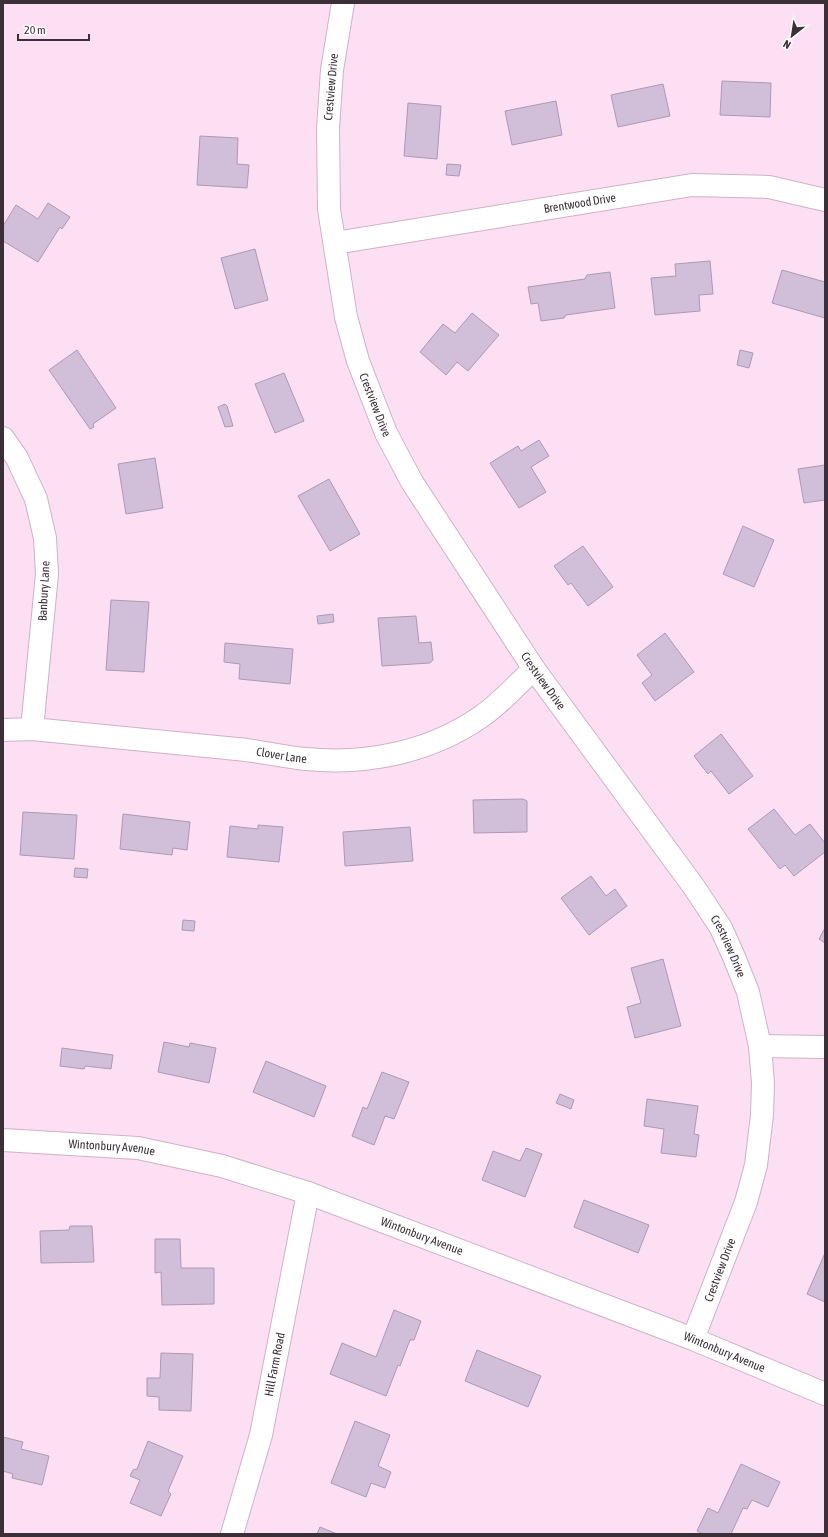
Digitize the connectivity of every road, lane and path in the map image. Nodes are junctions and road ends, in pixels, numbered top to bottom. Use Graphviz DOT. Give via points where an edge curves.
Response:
graph roads {
  1 [pos="343,3"];
  2 [pos="825,200"];
  3 [pos="335,243"];
  4 [pos="3,438"];
  5 [pos="534,669"];
  6 [pos="32,729"];
  7 [pos="3,730"];
  8 [pos="760,1046"];
  9 [pos="825,1048"];
  10 [pos="3,1140"];
  11 [pos="308,1193"];
  12 [pos="693,1339"];
  13 [pos="825,1394"];
  14 [pos="232,1534"];
  1 -- 3 [label="street, Crestview Drive" via="332,70 328,128 329,209"];
  2 -- 3 [label="street, Brentwood Drive" via="769,187 692,185"];
  3 -- 5 [label="street, Crestview Drive" via="346,317 358,360 386,433 412,482"];
  4 -- 6 [label="street, Banbury Lane" via="17,458 36,499 45,538 47,574"];
  5 -- 6 [label="street, Clover Lane" via="483,715 465,727 440,739 396,754 364,760 305,759 244,750"];
  5 -- 8 [label="street, Crestview Drive" via="694,887 721,928 748,992"];
  6 -- 7 [label="street, Clover Lane"];
  8 -- 9 [label="street"];
  8 -- 12 [label="street, Crestview Drive" via="762,1115 756,1165 746,1202"];
  10 -- 11 [label="street, Wintonbury Avenue" via="138,1148 222,1166"];
  11 -- 12 [label="street, Wintonbury Avenue"];
  11 -- 14 [label="street, Hill Farm Road" via="261,1435"];
  12 -- 13 [label="street, Wintonbury Avenue"];
}
